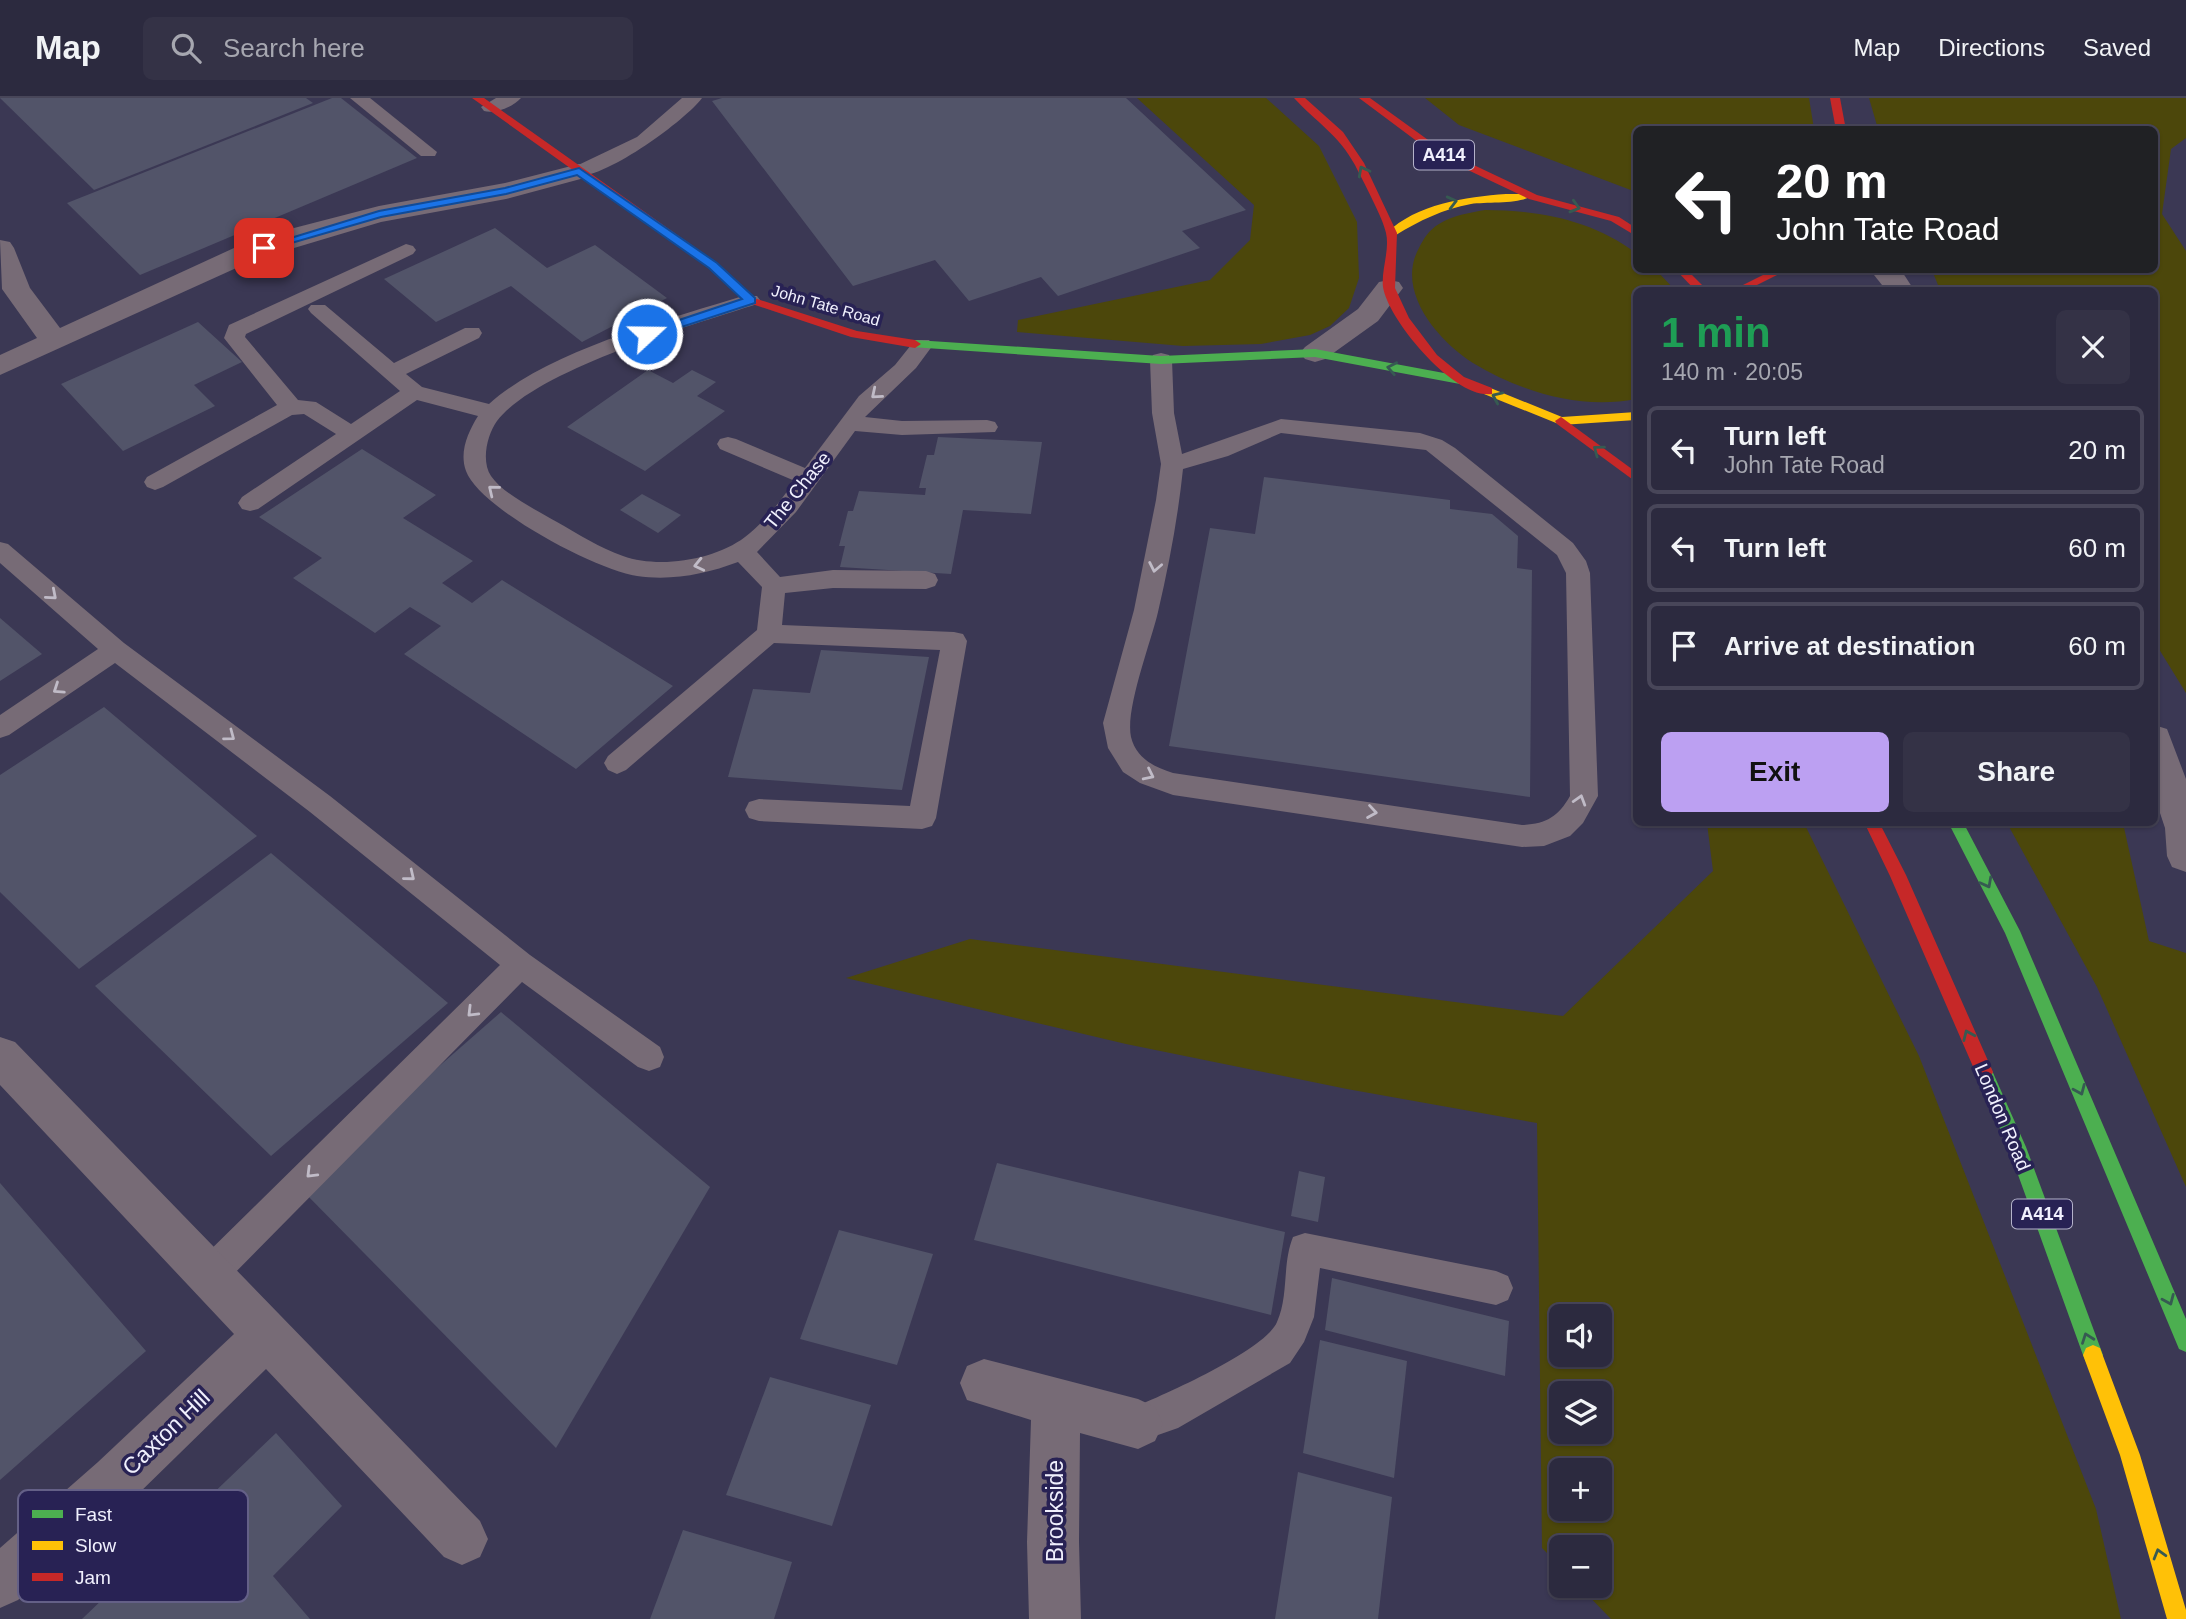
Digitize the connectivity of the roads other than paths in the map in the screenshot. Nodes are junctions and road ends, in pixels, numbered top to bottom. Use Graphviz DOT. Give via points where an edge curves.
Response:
graph roads {
  1 [pos="359,98"];
  2 [pos="512,98"];
  3 [pos="693,98"];
  4 [pos="1299,98"];
  5 [pos="1364,98"];
  6 [pos="1835,98"];
  7 [pos="484,103"];
  8 [pos="1840,126"];
  9 [pos="428,152"];
  10 [pos="579,172"];
  11 [pos="1533,197"];
  12 [pos="1615,219"];
  13 [pos="1633,222"];
  14 [pos="1633,231"];
  15 [pos="1392,233"];
  16 [pos="0,248"];
  17 [pos="406,250"];
  18 [pos="1684,273"];
  19 [pos="1775,273"];
  20 [pos="1698,287"];
  21 [pos="1745,287"];
  22 [pos="1389,288"];
  23 [pos="750,300"];
  24 [pos="318,309"];
  25 [pos="472,333"];
  26 [pos="54,340"];
  27 [pos="922,345"];
  28 [pos="1315,353"];
  29 [pos="1161,359"];
  30 [pos="0,366"];
  31 [pos="391,373"];
  32 [pos="1460,380"];
  33 [pos="414,392"];
  34 [pos="288,408"];
  35 [pos="492,412"];
  36 [pos="1633,416"];
  37 [pos="1561,421"];
  38 [pos="849,423"];
  39 [pos="987,427"];
  40 [pos="351,434"];
  41 [pos="729,444"];
  42 [pos="1172,464"];
  43 [pos="1633,476"];
  44 [pos="808,478"];
  45 [pos="155,482"];
  46 [pos="250,503"];
  47 [pos="0,550"];
  48 [pos="741,551"];
  49 [pos="926,580"];
  50 [pos="774,586"];
  51 [pos="769,634"];
  52 [pos="115,650"];
  53 [pos="0,728"];
  54 [pos="2158,751"];
  55 [pos="617,763"];
  56 [pos="760,810"];
  57 [pos="1873,826"];
  58 [pos="1957,826"];
  59 [pos="2186,856"];
  60 [pos="520,964"];
  61 [pos="0,1056"];
  62 [pos="649,1057"];
  63 [pos="208,1276"];
  64 [pos="1496,1288"];
  65 [pos="267,1335"];
  66 [pos="2186,1342"];
  67 [pos="984,1383"];
  68 [pos="1056,1402"];
  69 [pos="1138,1424"];
  70 [pos="105,1490"];
  71 [pos="462,1539"];
  72 [pos="18,1566"];
  73 [pos="0,1582"];
  74 [pos="1055,1619"];
  75 [pos="2178,1619"];
  1 -- 9 [label="lane"];
  2 -- 7 [label="lane"];
  3 -- 10 [label="lane" via="643,141"];
  15 -- 4 [label="main road, one-way" via="1359,163 1338,132"];
  5 -- 11 [label="main road, A414" via="1438,152"];
  6 -- 8 [label="main road"];
  7 -- 10 [label="main road, John Tate Road"];
  10 -- 23 [label="main road, John Tate Road" via="713,265"];
  10 -- 26 [label="street" via="304,234 244,254"];
  11 -- 12 [label="main road, one-way"];
  15 -- 11 [label="main road, one-way" via="1415,215 1447,202 1481,196"];
  12 -- 13 [label="main road"];
  12 -- 14 [label="main road"];
  15 -- 22 [label="main road"];
  16 -- 26 [label="street" via="16,289"];
  17 -- 34 [label="lane" via="236,330 234,338 287,400"];
  18 -- 20 [label="main road"];
  19 -- 21 [label="main road"];
  22 -- 28 [label="street" via="1368,315"];
  22 -- 32 [label="main road" via="1404,319 1433,358"];
  23 -- 27 [label="main road, John Tate Road" via="855,334"];
  23 -- 35 [label="lane, The Chase" via="670,325 554,373"];
  24 -- 31 [label="lane"];
  25 -- 31 [label="lane"];
  26 -- 30 [label="street"];
  27 -- 29 [label="main road, John Tate Road"];
  27 -- 38 [label="lane, The Chase, one-way" via="909,366 868,400"];
  28 -- 29 [label="main road, John Tate Road"];
  32 -- 28 [label="main road, John Tate Road, one-way"];
  29 -- 42 [label="lane" via="1163,413"];
  31 -- 33 [label="lane"];
  37 -- 32 [label="main road, one-way"];
  33 -- 35 [label="lane"];
  33 -- 40 [label="lane"];
  34 -- 40 [label="lane" via="308,407"];
  34 -- 45 [label="lane"];
  48 -- 35 [label="lane, The Chase, one-way" via="704,565 665,570 622,565 596,555 483,483 476,443"];
  36 -- 37 [label="main road"];
  43 -- 37 [label="main road, one-way"];
  38 -- 39 [label="lane"];
  38 -- 44 [label="lane, The Chase"];
  40 -- 46 [label="lane"];
  41 -- 44 [label="lane"];
  42 -- 42 [label="lane, one-way" via="1146,610 1116,723 1117,742 1128,762 1146,777 1173,784 1522,836 1556,830 1574,817 1584,796 1578,587 1574,561 1565,549 1447,453 1420,440 1280,426"];
  44 -- 48 [label="lane, The Chase" via="779,517"];
  47 -- 52 [label="lane, one-way"];
  48 -- 50 [label="lane"];
  49 -- 50 [label="lane" via="833,579"];
  50 -- 51 [label="lane"];
  51 -- 55 [label="lane"];
  51 -- 56 [label="lane" via="954,641 922,818"];
  52 -- 53 [label="lane, one-way"];
  52 -- 60 [label="lane, one-way" via="320,804"];
  54 -- 59 [label="street" via="2184,828"];
  75 -- 57 [label="main road, London Road / A414, one-way" via="2130,1454 2017,1147"];
  58 -- 66 [label="main road, one-way" via="2011,931"];
  60 -- 62 [label="lane"];
  60 -- 63 [label="lane, one-way"];
  61 -- 63 [label="street"];
  63 -- 65 [label="street"];
  64 -- 69 [label="lane" via="1305,1249 1294,1326 1279,1351 1165,1415"];
  65 -- 70 [label="street, Caxton Hill"];
  65 -- 71 [label="street"];
  67 -- 68 [label="street"];
  68 -- 69 [label="street"];
  68 -- 74 [label="street, Brookside"];
  72 -- 73 [label="street, Caxton Hill"];
}
